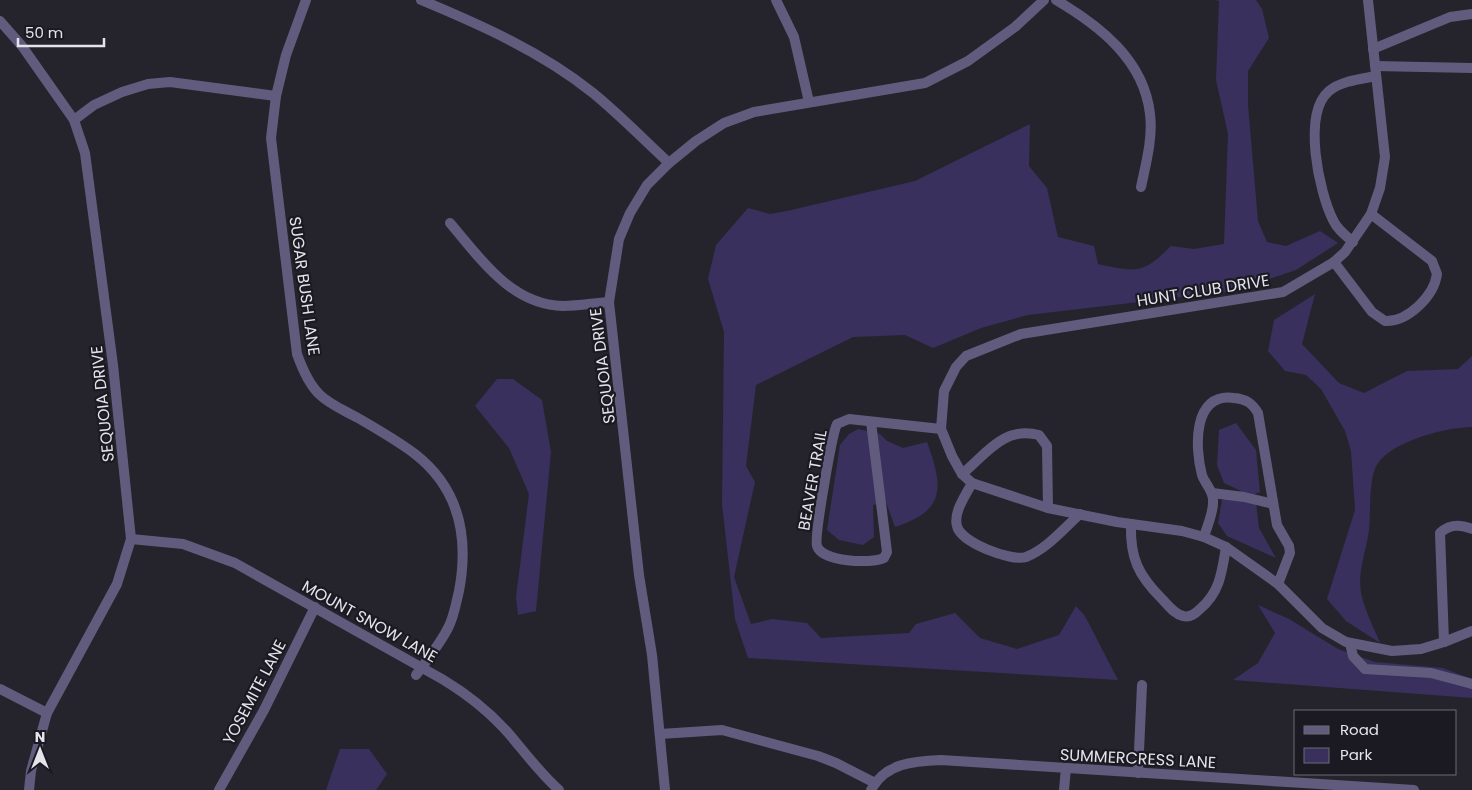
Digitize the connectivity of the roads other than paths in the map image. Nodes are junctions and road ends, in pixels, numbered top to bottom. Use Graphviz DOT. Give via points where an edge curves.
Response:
graph roads {
  1 [pos="306,0"];
  2 [pos="421,0"];
  3 [pos="776,0"];
  4 [pos="1044,0"];
  5 [pos="1056,0"];
  6 [pos="1368,0"];
  7 [pos="1472,14"];
  8 [pos="0,21"];
  9 [pos="1373,49"];
  10 [pos="1472,68"];
  11 [pos="1375,71"];
  12 [pos="276,96"];
  13 [pos="809,102"];
  14 [pos="74,120"];
  15 [pos="669,163"];
  16 [pos="1141,186"];
  17 [pos="1371,214"];
  18 [pos="450,222"];
  19 [pos="1353,242"];
  20 [pos="1334,262"];
  21 [pos="609,302"];
  22 [pos="871,422"];
  23 [pos="942,429"];
  24 [pos="962,474"];
  25 [pos="972,483"];
  26 [pos="1212,493"];
  27 [pos="1274,504"];
  28 [pos="1048,508"];
  29 [pos="1080,514"];
  30 [pos="1131,524"];
  31 [pos="1472,528"];
  32 [pos="1204,537"];
  33 [pos="131,539"];
  34 [pos="1226,547"];
  35 [pos="1278,584"];
  36 [pos="315,608"];
  37 [pos="1472,631"];
  38 [pos="1444,642"];
  39 [pos="1350,643"];
  40 [pos="419,671"];
  41 [pos="1472,684"];
  42 [pos="1142,685"];
  43 [pos="0,689"];
  44 [pos="47,713"];
  45 [pos="660,734"];
  46 [pos="1066,768"];
  47 [pos="1138,773"];
  48 [pos="873,787"];
  49 [pos="29,790"];
  50 [pos="219,790"];
  51 [pos="559,790"];
  52 [pos="665,790"];
  53 [pos="1064,790"];
  54 [pos="1414,790"];
  1 -- 12 [label="street, SUGAR BUSH LANE" via="286,55"];
  2 -- 15 [label="street" via="485,26 592,92"];
  3 -- 13 [label="street" via="794,38"];
  4 -- 13 [label="street, SEQUOIA DRIVE" via="1015,27 968,61 925,83"];
  5 -- 16 [label="street" via="1105,34 1135,66 1150,114 1150,145"];
  6 -- 9 [label="street, HUNT CLUB DRIVE"];
  7 -- 9 [label="street" via="1450,17"];
  8 -- 14 [label="street, SEQUOIA DRIVE" via="22,46"];
  9 -- 11 [label="street, HUNT CLUB DRIVE"];
  10 -- 11 [label="street"];
  11 -- 17 [label="street, HUNT CLUB DRIVE" via="1384,157 1380,188"];
  11 -- 19 [label="street" via="1328,91 1315,124 1316,158 1328,209 1340,231"];
  12 -- 14 [label="street" via="162,82 122,92 94,105"];
  12 -- 40 [label="street, SUGAR BUSH LANE" via="271,138 274,170 297,354 305,374 318,393 335,406 414,453 434,470 450,496 462,531 464,552 449,627"];
  13 -- 15 [label="street, SEQUOIA DRIVE" via="754,112 724,123"];
  14 -- 33 [label="street, SEQUOIA DRIVE" via="91,183"];
  15 -- 21 [label="street, SEQUOIA DRIVE" via="647,185 630,212 619,239"];
  17 -- 19 [label="street, HUNT CLUB DRIVE"];
  17 -- 20 [label="street" via="1432,261 1437,274 1431,290 1417,307 1402,318 1385,321 1372,312"];
  18 -- 21 [label="street" via="496,277 517,292 540,303 562,306"];
  19 -- 20 [label="street, HUNT CLUB DRIVE"];
  20 -- 23 [label="street, HUNT CLUB DRIVE" via="1283,292 1021,334 974,352 966,356 950,377 942,404"];
  21 -- 45 [label="street, SEQUOIA DRIVE"];
  22 -- 22 [label="street, BEAVER TRAIL" via="849,419 834,429 816,533 816,546 829,556 877,561 887,552"];
  22 -- 23 [label="street" via="887,421"];
  23 -- 24 [label="street, HUNT CLUB DRIVE"];
  24 -- 25 [label="street, HUNT CLUB DRIVE"];
  24 -- 28 [label="street" via="1010,434 1039,434 1047,446"];
  25 -- 28 [label="street, HUNT CLUB DRIVE"];
  25 -- 29 [label="street" via="958,512 958,531 966,539 1004,557 1020,559 1028,556"];
  26 -- 27 [label="street"];
  26 -- 27 [label="street" via="1201,470 1199,424 1210,403 1225,397 1235,398 1250,402 1258,413"];
  26 -- 32 [label="street" via="1212,508"];
  27 -- 35 [label="street" via="1280,534 1290,553"];
  28 -- 29 [label="street, HUNT CLUB DRIVE"];
  29 -- 30 [label="street, HUNT CLUB DRIVE"];
  30 -- 32 [label="street, HUNT CLUB DRIVE"];
  30 -- 34 [label="street" via="1132,556 1137,566 1152,589 1176,613 1185,617 1201,609 1216,592"];
  31 -- 38 [label="street" via="1452,526 1440,533"];
  32 -- 34 [label="street, HUNT CLUB DRIVE"];
  33 -- 36 [label="street, MOUNT SNOW LANE" via="183,544 209,553 235,563"];
  33 -- 44 [label="street, SEQUOIA DRIVE" via="118,584"];
  34 -- 35 [label="street, HUNT CLUB DRIVE"];
  35 -- 39 [label="street, HUNT CLUB DRIVE" via="1322,628"];
  36 -- 40 [label="street, MOUNT SNOW LANE"];
  36 -- 50 [label="street, YOSEMITE LANE"];
  37 -- 38 [label="street, HUNT CLUB DRIVE"];
  38 -- 39 [label="street, HUNT CLUB DRIVE" via="1421,649 1392,651"];
  39 -- 41 [label="street" via="1353,656 1365,669 1431,673"];
  40 -- 51 [label="street, MOUNT SNOW LANE" via="469,695"];
  42 -- 47 [label="street"];
  43 -- 44 [label="street"];
  44 -- 49 [label="street, SEQUOIA DRIVE" via="30,771"];
  45 -- 48 [label="street" via="722,730 836,762"];
  45 -- 52 [label="street, SEQUOIA DRIVE"];
  46 -- 47 [label="street, SUMMERCRESS LANE"];
  46 -- 48 [label="street, SUMMERCRESS LANE" via="916,761 888,770"];
  46 -- 53 [label="street"];
  47 -- 54 [label="street, SUMMERCRESS LANE"];
}
